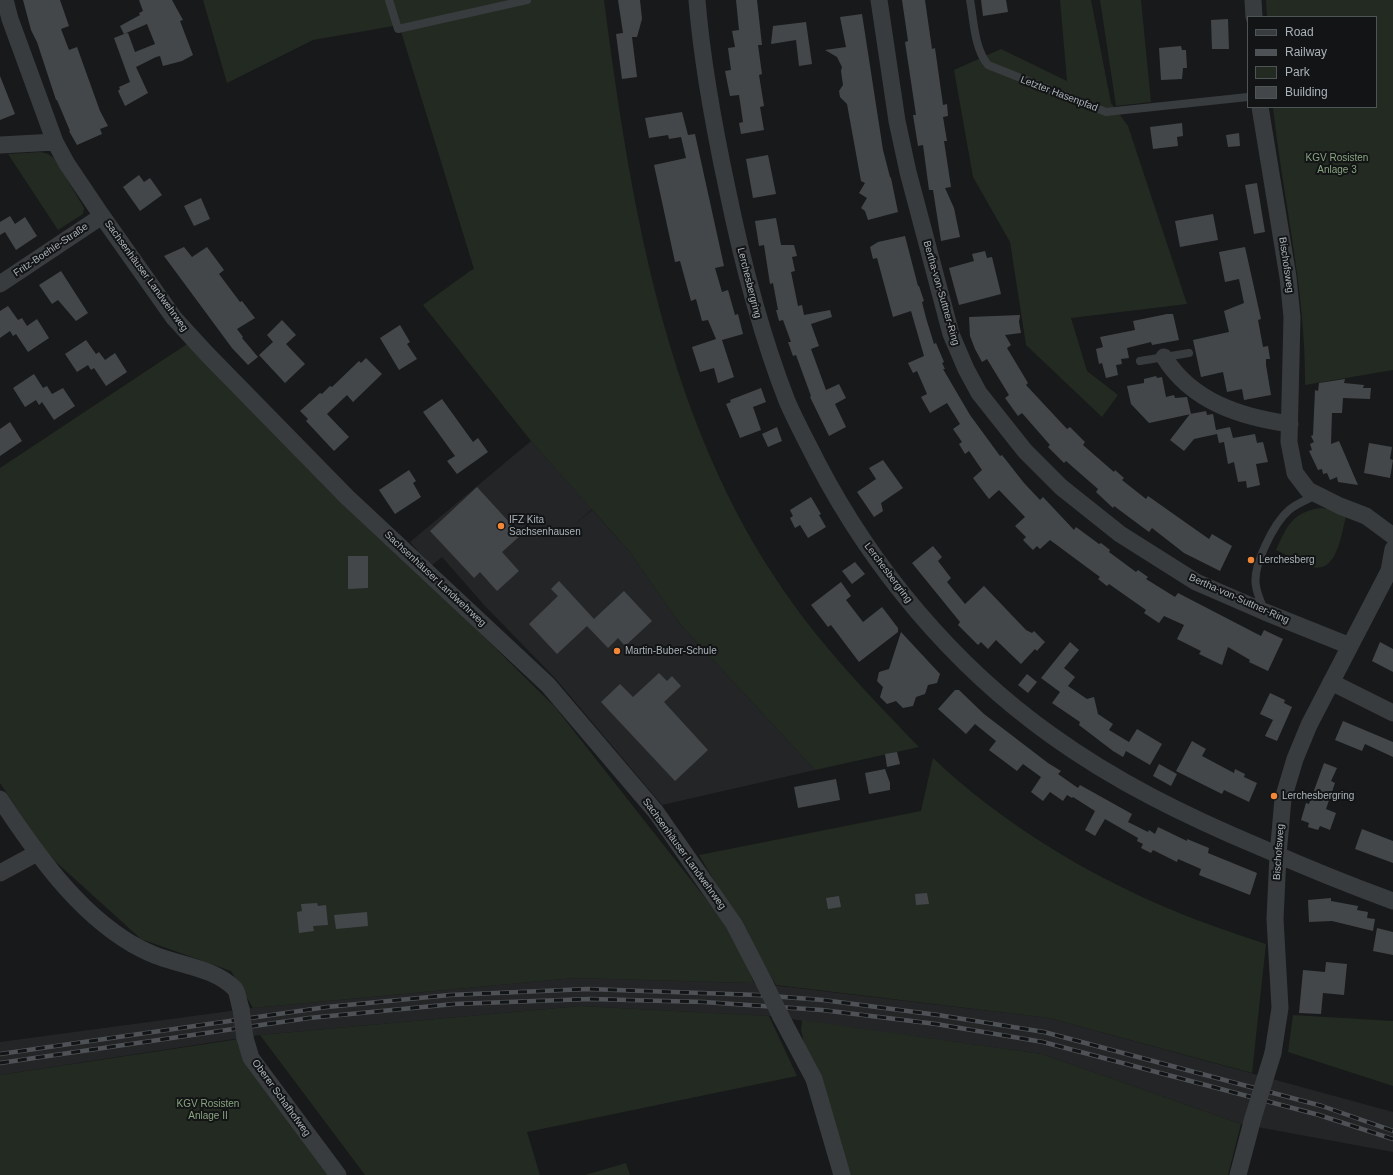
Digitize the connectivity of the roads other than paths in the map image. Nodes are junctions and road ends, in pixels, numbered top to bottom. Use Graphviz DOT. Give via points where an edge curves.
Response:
graph roads {
  1 [pos="5,0"];
  2 [pos="389,0"];
  3 [pos="528,0"];
  4 [pos="697,0"];
  5 [pos="879,0"];
  6 [pos="970,0"];
  7 [pos="1253,0"];
  8 [pos="1254,16"];
  9 [pos="1247,97"];
  10 [pos="1260,108"];
  11 [pos="55,142"];
  12 [pos="0,145"];
  13 [pos="102,216"];
  14 [pos="0,284"];
  15 [pos="1189,353"];
  16 [pos="1164,357"];
  17 [pos="1140,361"];
  18 [pos="1290,424"];
  19 [pos="1316,495"];
  20 [pos="1393,536"];
  21 [pos="1393,549"];
  22 [pos="1265,612"];
  23 [pos="1350,646"];
  24 [pos="1331,682"];
  25 [pos="1393,713"];
  26 [pos="0,799"];
  27 [pos="37,854"];
  28 [pos="1278,855"];
  29 [pos="0,873"];
  30 [pos="1393,901"];
  31 [pos="338,1175"];
  32 [pos="842,1175"];
  33 [pos="1238,1175"];
  1 -- 11 [label="street, Sachsenhäuser Landwehrweg"];
  2 -- 3 [label="lane" via="398,29"];
  4 -- 28 [label="street, Lerchesbergring" via="718,148 760,324 797,424 825,476 877,560 918,612 963,661 1002,697 1050,735 1101,769 1154,799"];
  5 -- 22 [label="street, Bertha-von-Suttner-Ring" via="897,121 908,172 951,334 979,393 1020,445 1060,487 1120,534 1196,582"];
  6 -- 9 [label="lane, Letzter Hasenpfad" via="979,48 982,58 988,65 1106,112"];
  7 -- 8 [label="street"];
  10 -- 18 [label="street, Bischofsweg" via="1289,285 1292,317"];
  11 -- 12 [label="street"];
  11 -- 13 [label="street, Sachsenhäuser Landwehrweg"];
  13 -- 14 [label="street, Fritz-Boehle-Straße"];
  13 -- 32 [label="street, Sachsenhäuser Landwehrweg, bridge" via="174,318 206,354 347,497 548,685 656,812 734,924 814,1079"];
  15 -- 16 [label="lane"];
  16 -- 17 [label="lane"];
  16 -- 18 [label="street" via="1171,369 1203,396 1247,416"];
  18 -- 19 [label="street, Bischofsweg" via="1289,442 1296,473 1302,484"];
  19 -- 20 [label="street, Bischofsweg" via="1366,516"];
  19 -- 22 [label="lane" via="1290,509 1280,519 1259,562 1256,586"];
  21 -- 23 [label="street, Bischofsweg" via="1389,571"];
  22 -- 23 [label="street, Bertha-von-Suttner-Ring"];
  23 -- 24 [label="street, Bischofsweg"];
  24 -- 25 [label="street"];
  24 -- 28 [label="street, Bischofsweg" via="1309,725 1289,779 1283,799"];
  26 -- 27 [label="street, Oberer Schafhofweg"];
  27 -- 29 [label="street"];
  27 -- 31 [label="street, Oberer Schafhofweg, bridge" via="96,917 132,944 159,957 205,971 236,990 251,1058"];
  28 -- 30 [label="street, Lerchesbergring"];
  28 -- 33 [label="street, Bischofsweg, bridge" via="1275,919 1280,1008 1272,1053"];
}
